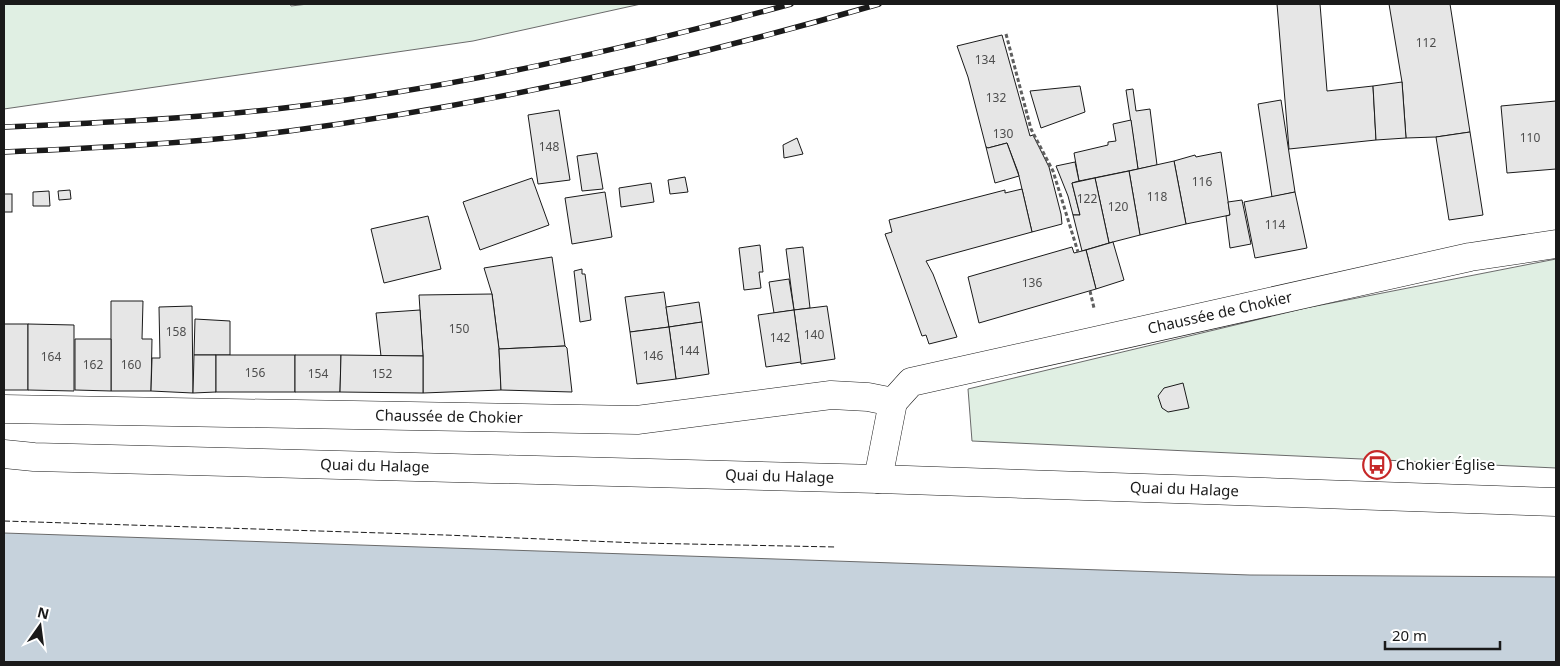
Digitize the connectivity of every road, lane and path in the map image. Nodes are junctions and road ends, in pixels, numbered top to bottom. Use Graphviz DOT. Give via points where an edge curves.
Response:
graph roads {
  1 [pos="1006,34"];
  2 [pos="1556,244"];
  3 [pos="1078,252"];
  4 [pos="893,402"];
  5 [pos="4,409"];
  6 [pos="4,454"];
  7 [pos="878,479"];
  8 [pos="1556,502"];
  1 -- 3 [label="path" via="1031,129 1053,171"];
  2 -- 4 [label="street, Chaussée de Chokier" via="1470,256 911,382"];
  4 -- 5 [label="street, Chaussée de Chokier" via="831,395 637,420"];
  4 -- 7 [label="street"];
  6 -- 7 [label="street, Quai du Halage"];
  7 -- 8 [label="street, Quai du Halage"];
}
